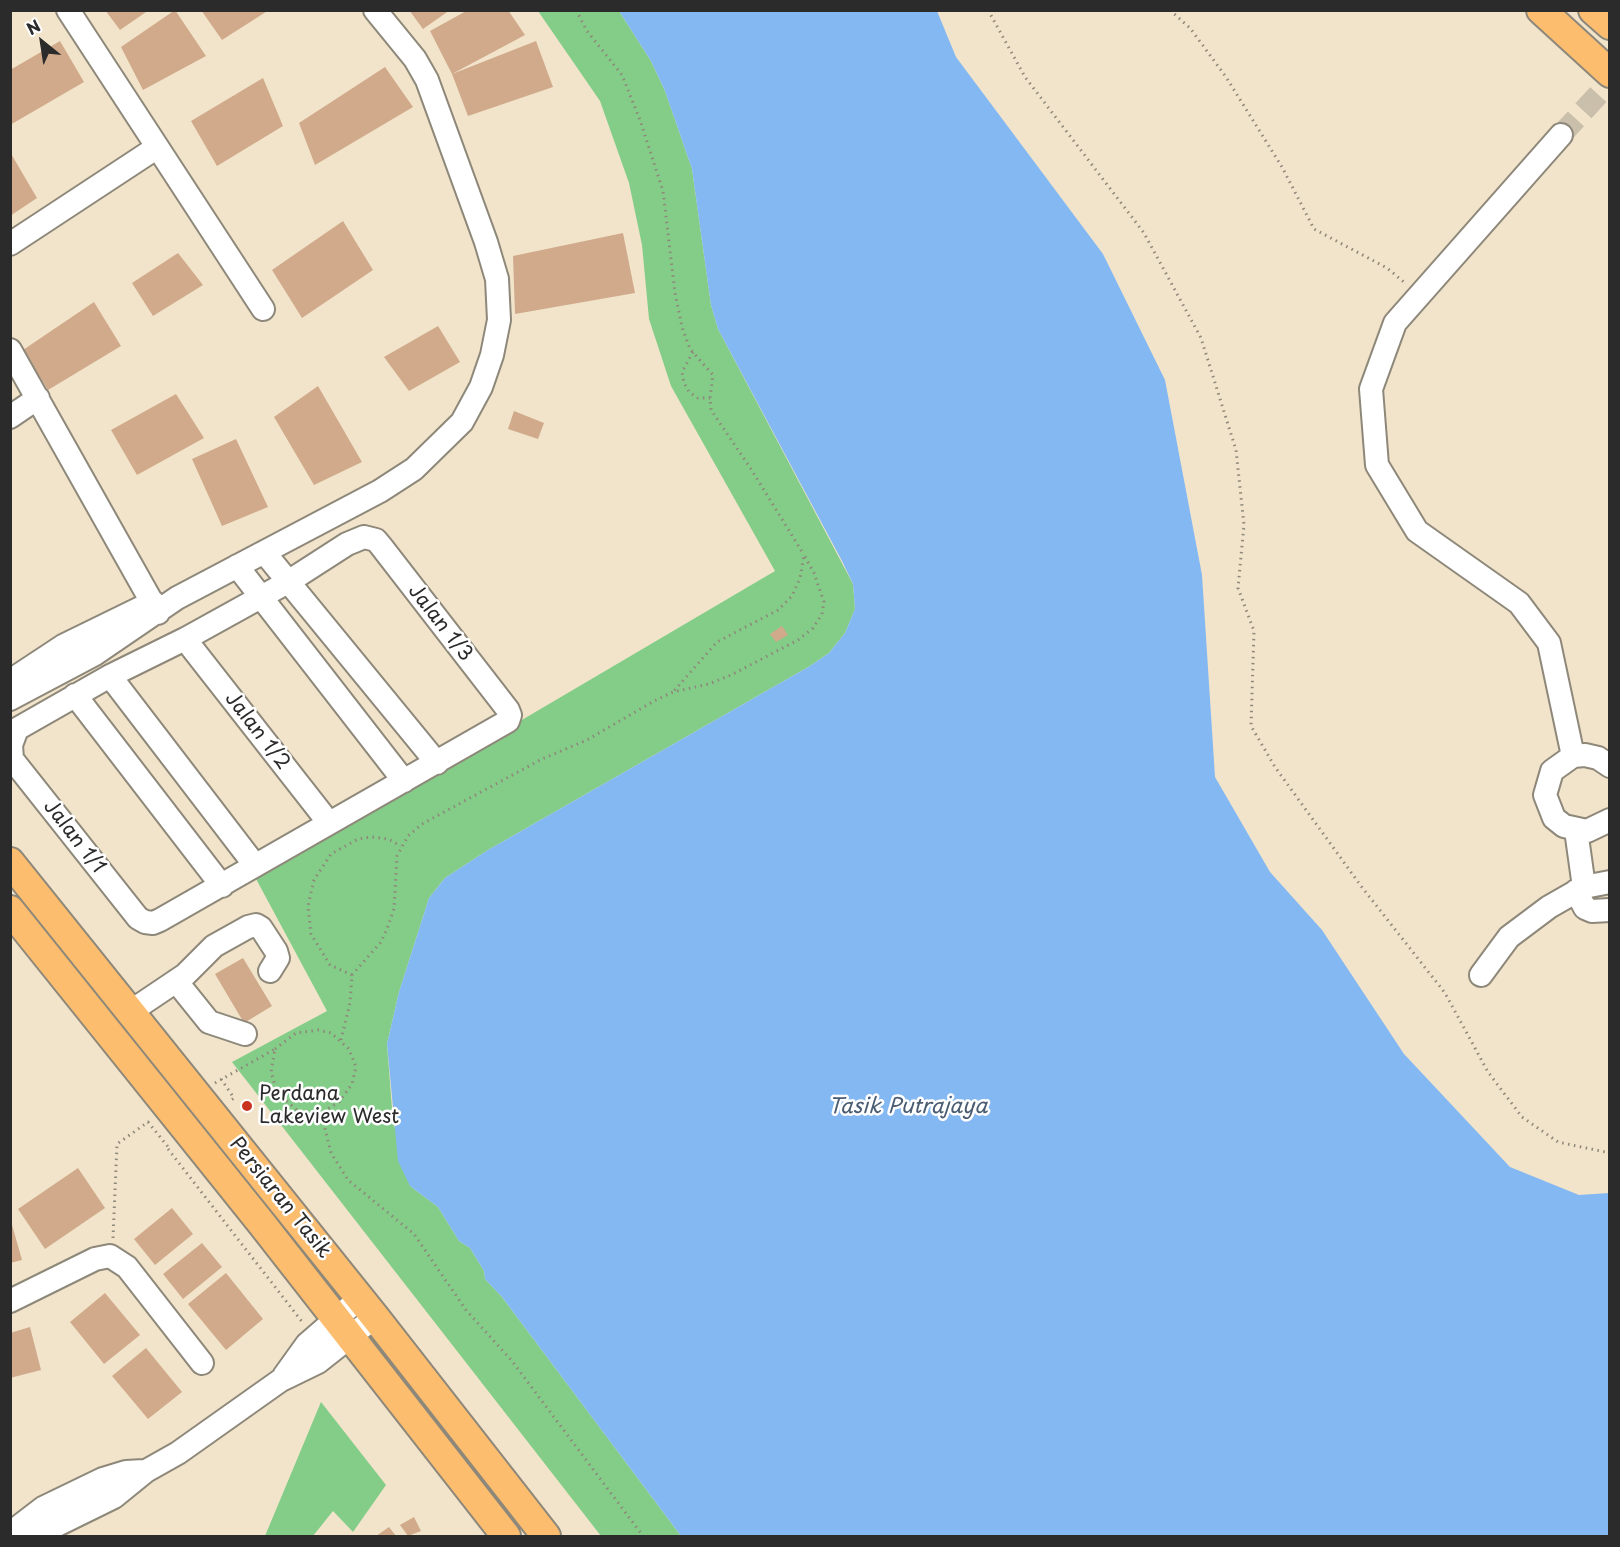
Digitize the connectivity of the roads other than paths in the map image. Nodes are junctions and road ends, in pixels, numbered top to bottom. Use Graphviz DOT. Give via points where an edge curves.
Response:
graph roads {
  1 [pos="68,10"];
  2 [pos="375,10"];
  3 [pos="1541,10"];
  4 [pos="1593,10"];
  5 [pos="1610,26"];
  6 [pos="1610,73"];
  7 [pos="1561,135"];
  8 [pos="156,148"];
  9 [pos="10,244"];
  10 [pos="263,309"];
  11 [pos="10,350"];
  12 [pos="38,398"];
  13 [pos="10,417"];
  14 [pos="264,552"];
  15 [pos="237,566"];
  16 [pos="288,582"];
  17 [pos="260,596"];
  18 [pos="155,607"];
  19 [pos="116,630"];
  20 [pos="185,639"];
  21 [pos="110,676"];
  22 [pos="10,681"];
  23 [pos="75,695"];
  24 [pos="10,699"];
  25 [pos="1573,756"];
  26 [pos="437,763"];
  27 [pos="1610,766"];
  28 [pos="404,781"];
  29 [pos="1609,821"];
  30 [pos="328,823"];
  31 [pos="1576,830"];
  32 [pos="10,862"];
  33 [pos="254,864"];
  34 [pos="1610,882"];
  35 [pos="222,886"];
  36 [pos="1580,889"];
  37 [pos="10,910"];
  38 [pos="1610,910"];
  39 [pos="270,971"];
  40 [pos="1482,975"];
  41 [pos="176,981"];
  42 [pos="130,1012"];
  43 [pos="245,1034"];
  44 [pos="10,1301"];
  45 [pos="368,1308"];
  46 [pos="342,1327"];
  47 [pos="202,1363"];
  48 [pos="281,1380"];
  49 [pos="15,1530"];
  50 [pos="506,1536"];
  51 [pos="546,1536"];
  1 -- 8 [label="street"];
  2 -- 14 [label="street" via="413,77 437,105 486,242 496,279 499,320 492,355 481,387 462,422 414,469"];
  3 -- 6 [label="main road"];
  4 -- 5 [label="main road"];
  7 -- 25 [label="street" via="1395,323 1371,389 1377,465 1417,531 1519,603 1549,643"];
  8 -- 9 [label="street"];
  8 -- 10 [label="street"];
  11 -- 12 [label="street"];
  12 -- 13 [label="street"];
  12 -- 18 [label="street"];
  14 -- 15 [label="street"];
  14 -- 16 [label="street"];
  15 -- 17 [label="street"];
  15 -- 18 [label="street"];
  16 -- 17 [label="street"];
  16 -- 26 [label="street"];
  16 -- 26 [label="street, Jalan 1/3" via="356,539 370,538 381,546 510,715 502,726"];
  17 -- 20 [label="street"];
  17 -- 28 [label="street"];
  18 -- 19 [label="street"];
  19 -- 22 [label="street" via="63,646"];
  19 -- 24 [label="street"];
  20 -- 21 [label="street"];
  20 -- 30 [label="street, Jalan 1/2"];
  21 -- 23 [label="street"];
  21 -- 33 [label="street"];
  23 -- 35 [label="street"];
  23 -- 35 [label="street, Jalan 1/1" via="17,729 11,745 12,759 138,918 145,922 160,920"];
  25 -- 27 [label="street" via="1598,758"];
  25 -- 31 [label="street" via="1552,771 1545,795 1554,818"];
  26 -- 28 [label="street"];
  28 -- 30 [label="street"];
  29 -- 31 [label="street" via="1593,829"];
  30 -- 33 [label="street"];
  31 -- 36 [label="street"];
  32 -- 42 [label="main road, Persiaran Tasik"];
  33 -- 35 [label="street"];
  34 -- 36 [label="street"];
  36 -- 38 [label="street" via="1585,908"];
  36 -- 40 [label="street" via="1509,937"];
  37 -- 46 [label="main road, Persiaran Tasik" via="178,1141"];
  39 -- 41 [label="street" via="278,958 255,925 214,946"];
  41 -- 42 [label="street"];
  41 -- 43 [label="street" via="209,1022"];
  42 -- 45 [label="main road, Persiaran Tasik"];
  44 -- 47 [label="street" via="95,1258 110,1256 127,1267"];
  45 -- 46 [label="street"];
  45 -- 51 [label="main road, Persiaran Tasik"];
  46 -- 48 [label="street" via="314,1338"];
  46 -- 48 [label="street" via="318,1362"];
  46 -- 50 [label="main road, Persiaran Tasik"];
  48 -- 49 [label="street" via="114,1497 51,1528"];
}
